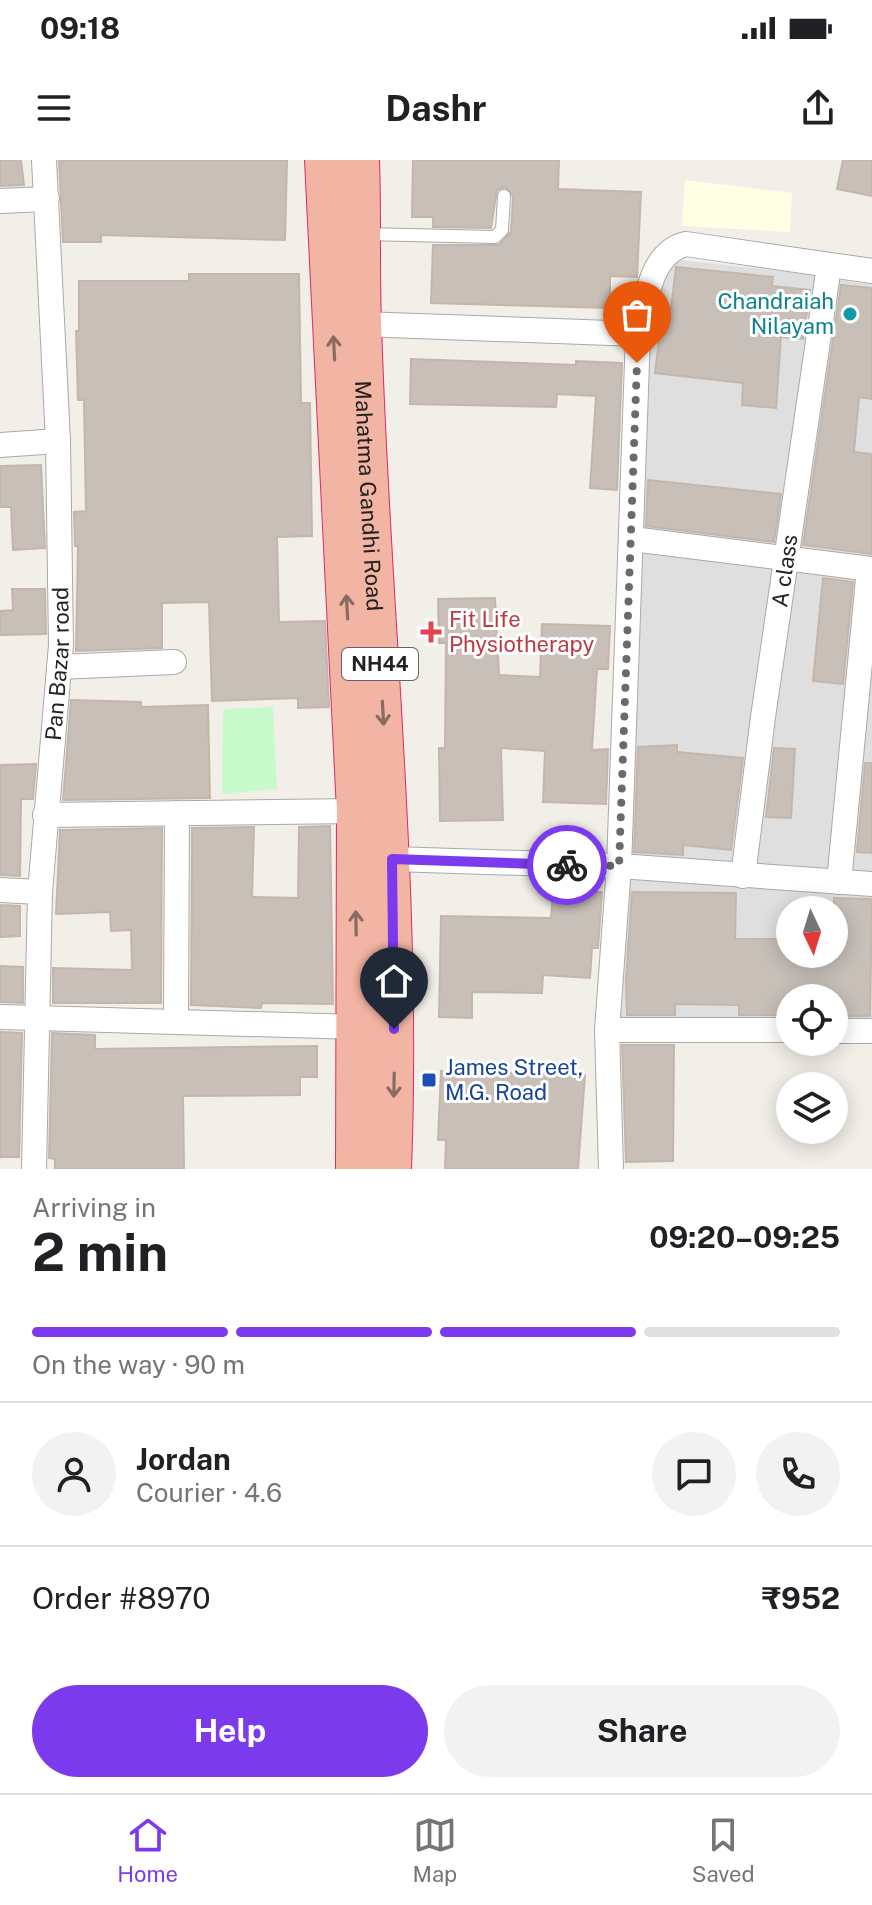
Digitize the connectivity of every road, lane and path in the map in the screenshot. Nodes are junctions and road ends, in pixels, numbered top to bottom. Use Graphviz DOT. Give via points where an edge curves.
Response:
graph roads {
  1 [pos="44,160"];
  2 [pos="325,160"];
  3 [pos="359,160"];
  4 [pos="504,196"];
  5 [pos="47,199"];
  6 [pos="0,201"];
  7 [pos="360,234"];
  8 [pos="829,266"];
  9 [pos="872,271"];
  10 [pos="361,324"];
  11 [pos="638,334"];
  12 [pos="58,441"];
  13 [pos="0,445"];
  14 [pos="632,539"];
  15 [pos="788,560"];
  16 [pos="870,569"];
  17 [pos="174,662"];
  18 [pos="59,667"];
  19 [pos="357,811"];
  20 [pos="177,813"];
  21 [pos="45,815"];
  22 [pos="392,859"];
  23 [pos="619,866"];
  24 [pos="743,876"];
  25 [pos="839,882"];
  26 [pos="872,884"];
  27 [pos="0,890"];
  28 [pos="40,892"];
  29 [pos="0,1017"];
  30 [pos="37,1017"];
  31 [pos="176,1020"];
  32 [pos="358,1027"];
  33 [pos="607,1030"];
  34 [pos="776,1030"];
  35 [pos="848,1031"];
  36 [pos="872,1031"];
  37 [pos="34,1169"];
  38 [pos="356,1169"];
  39 [pos="391,1169"];
  40 [pos="611,1169"];
  1 -- 5 [label="street, Pan Bazar road"];
  19 -- 2 [label="highway, Mahatma Gandhi Road / NH44, one-way"];
  3 -- 7 [label="highway, Mahatma Gandhi Road / NH44"];
  4 -- 7 [label="lane" via="502,230 495,237"];
  5 -- 6 [label="street"];
  5 -- 12 [label="street, Pan Bazar road"];
  7 -- 10 [label="highway, Mahatma Gandhi Road / NH44"];
  8 -- 9 [label="street"];
  8 -- 11 [label="street" via="686,244 672,247 659,258"];
  8 -- 15 [label="street, A class"];
  10 -- 11 [label="street"];
  10 -- 22 [label="highway, Mahatma Gandhi Road / NH44, one-way"];
  11 -- 14 [label="street"];
  12 -- 13 [label="street"];
  12 -- 18 [label="street, Pan Bazar road"];
  14 -- 15 [label="street"];
  14 -- 23 [label="street"];
  15 -- 16 [label="street"];
  15 -- 24 [label="street, A class"];
  16 -- 25 [label="street"];
  17 -- 18 [label="street"];
  18 -- 21 [label="street, Pan Bazar road"];
  19 -- 20 [label="street"];
  32 -- 19 [label="highway, Mahatma Gandhi Road / NH44, one-way"];
  20 -- 21 [label="street"];
  20 -- 31 [label="street"];
  21 -- 28 [label="street, Pan Bazar road"];
  22 -- 23 [label="street"];
  22 -- 39 [label="highway, Mahatma Gandhi Road / NH44, one-way"];
  23 -- 24 [label="street"];
  23 -- 33 [label="street"];
  24 -- 25 [label="street"];
  25 -- 26 [label="street"];
  27 -- 28 [label="street"];
  28 -- 30 [label="street, Pan Bazar road"];
  29 -- 30 [label="street"];
  30 -- 31 [label="street"];
  30 -- 37 [label="street, Pan Bazar road"];
  31 -- 32 [label="street"];
  32 -- 38 [label="highway, Mahatma Gandhi Road / NH44"];
  33 -- 34 [label="street"];
  33 -- 40 [label="street"];
  35 -- 36 [label="street"];
}
